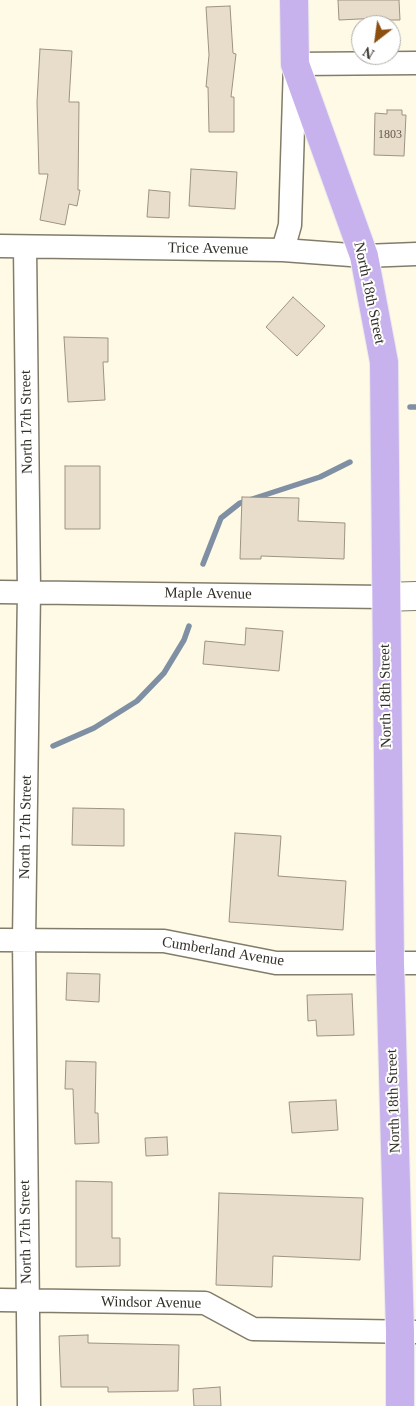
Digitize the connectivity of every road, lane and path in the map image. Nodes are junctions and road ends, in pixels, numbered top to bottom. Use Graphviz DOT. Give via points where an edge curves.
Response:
graph roads {
  1 [pos="294,0"];
  2 [pos="416,63"];
  3 [pos="296,64"];
  4 [pos="0,246"];
  5 [pos="25,247"];
  6 [pos="283,250"];
  7 [pos="416,254"];
  8 [pos="364,256"];
  9 [pos="0,592"];
  10 [pos="29,592"];
  11 [pos="416,596"];
  12 [pos="384,597"];
  13 [pos="0,940"];
  14 [pos="24,940"];
  15 [pos="403,963"];
  16 [pos="0,1300"];
  17 [pos="28,1301"];
  18 [pos="408,1332"];
  19 [pos="29,1406"];
  20 [pos="400,1406"];
  1 -- 3 [label="main road, North 18th Street"];
  2 -- 3 [label="street"];
  3 -- 6 [label="street" via="290,224"];
  3 -- 8 [label="main road, North 18th Street"];
  4 -- 5 [label="street, Trice Avenue"];
  5 -- 6 [label="street, Trice Avenue"];
  5 -- 10 [label="street, North 17th Street"];
  6 -- 8 [label="street, Trice Avenue"];
  7 -- 8 [label="street, Trice Avenue"];
  8 -- 12 [label="main road, North 18th Street" via="384,362"];
  9 -- 10 [label="street, Maple Avenue"];
  10 -- 12 [label="street, Maple Avenue"];
  10 -- 14 [label="street, North 17th Street"];
  11 -- 12 [label="street, Maple Avenue"];
  12 -- 15 [label="main road, North 18th Street"];
  13 -- 14 [label="street, Cumberland Avenue"];
  14 -- 15 [label="street, Cumberland Avenue" via="164,940 276,963"];
  14 -- 17 [label="street, North 17th Street"];
  15 -- 18 [label="main road, North 18th Street"];
  16 -- 17 [label="street, Windsor Avenue"];
  17 -- 18 [label="street, Windsor Avenue" via="205,1303 253,1329"];
  17 -- 19 [label="street, North 17th Street"];
  18 -- 20 [label="main road, North 18th Street"];
}
